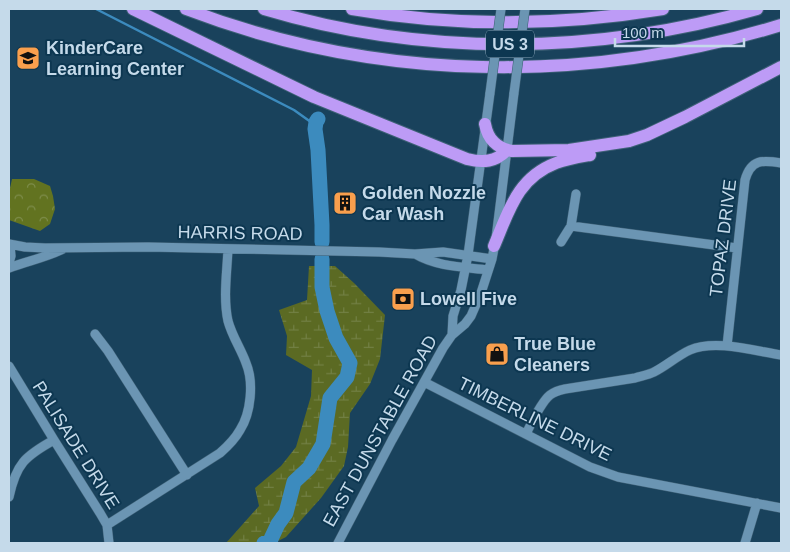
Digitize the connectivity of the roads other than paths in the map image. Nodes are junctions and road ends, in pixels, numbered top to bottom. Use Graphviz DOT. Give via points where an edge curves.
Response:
graph roads {
  1 [pos="133,9"];
  2 [pos="186,9"];
  3 [pos="264,9"];
  4 [pos="352,9"];
  5 [pos="501,9"];
  6 [pos="525,9"];
  7 [pos="663,9"];
  8 [pos="757,9"];
  9 [pos="781,26"];
  10 [pos="781,67"];
  11 [pos="485,124"];
  12 [pos="629,141"];
  13 [pos="507,150"];
  14 [pos="480,161"];
  15 [pos="781,163"];
  16 [pos="576,194"];
  17 [pos="571,226"];
  18 [pos="560,242"];
  19 [pos="9,245"];
  20 [pos="65,248"];
  21 [pos="228,248"];
  22 [pos="737,248"];
  23 [pos="493,253"];
  24 [pos="416,254"];
  25 [pos="468,255"];
  26 [pos="9,263"];
  27 [pos="466,267"];
  28 [pos="9,268"];
  29 [pos="488,270"];
  30 [pos="95,334"];
  31 [pos="452,335"];
  32 [pos="727,346"];
  33 [pos="781,355"];
  34 [pos="9,366"];
  35 [pos="424,382"];
  36 [pos="526,434"];
  37 [pos="54,440"];
  38 [pos="187,474"];
  39 [pos="9,497"];
  40 [pos="757,503"];
  41 [pos="781,508"];
  42 [pos="106,525"];
  43 [pos="110,543"];
  44 [pos="338,543"];
  45 [pos="746,543"];
  1 -- 14 [label="highway" via="320,99 467,159"];
  2 -- 9 [label="highway, US 3" via="245,30 320,49 408,62 477,66 554,66 631,59 708,45"];
  3 -- 8 [label="highway, US 3" via="326,25 395,37 513,44 567,43 638,35"];
  4 -- 7 [label="highway" via="433,19 525,22"];
  5 -- 11 [label="street, EAST DUNSTABLE ROAD, bridge"];
  6 -- 13 [label="street, EAST DUNSTABLE ROAD, bridge"];
  10 -- 12 [label="highway"];
  11 -- 13 [label="highway" via="492,141"];
  11 -- 14 [label="street, EAST DUNSTABLE ROAD"];
  12 -- 13 [label="highway" via="570,150"];
  12 -- 23 [label="highway" via="605,152 556,163 535,175 514,200"];
  13 -- 14 [label="highway" via="496,159"];
  13 -- 23 [label="street, EAST DUNSTABLE ROAD"];
  14 -- 25 [label="street, EAST DUNSTABLE ROAD"];
  15 -- 22 [label="street, TOPAZ DRIVE" via="762,161 748,170"];
  16 -- 17 [label="street"];
  17 -- 18 [label="street"];
  17 -- 22 [label="street"];
  19 -- 20 [label="street, HARRIS ROAD"];
  19 -- 26 [label="street, HARRIS ROAD"];
  20 -- 21 [label="street, HARRIS ROAD"];
  20 -- 28 [label="street, HARRIS ROAD"];
  21 -- 24 [label="street, HARRIS ROAD"];
  21 -- 38 [label="street" via="226,310 250,375 248,406 241,429 232,442"];
  22 -- 32 [label="street, TOPAZ DRIVE"];
  23 -- 25 [label="street, HARRIS ROAD"];
  23 -- 29 [label="street, EAST DUNSTABLE ROAD"];
  24 -- 25 [label="street, HARRIS ROAD"];
  24 -- 27 [label="street, HARRIS ROAD" via="432,262"];
  25 -- 27 [label="street, EAST DUNSTABLE ROAD"];
  27 -- 29 [label="street, HARRIS ROAD"];
  27 -- 31 [label="street, EAST DUNSTABLE ROAD"];
  29 -- 31 [label="street, EAST DUNSTABLE ROAD" via="471,316"];
  30 -- 38 [label="street"];
  31 -- 35 [label="street, EAST DUNSTABLE ROAD"];
  32 -- 33 [label="street"];
  32 -- 36 [label="street" via="692,349 654,372 635,378 557,391 545,400"];
  34 -- 37 [label="street, PALISADE DRIVE"];
  35 -- 36 [label="street, TIMBERLINE DRIVE"];
  35 -- 44 [label="street, EAST DUNSTABLE ROAD"];
  36 -- 40 [label="street, TIMBERLINE DRIVE" via="590,467 618,477"];
  37 -- 39 [label="street" via="25,460 13,480"];
  37 -- 42 [label="street, PALISADE DRIVE"];
  38 -- 42 [label="street"];
  40 -- 41 [label="street, TIMBERLINE DRIVE"];
  40 -- 45 [label="street"];
  42 -- 43 [label="street, PALISADE DRIVE"];
}
